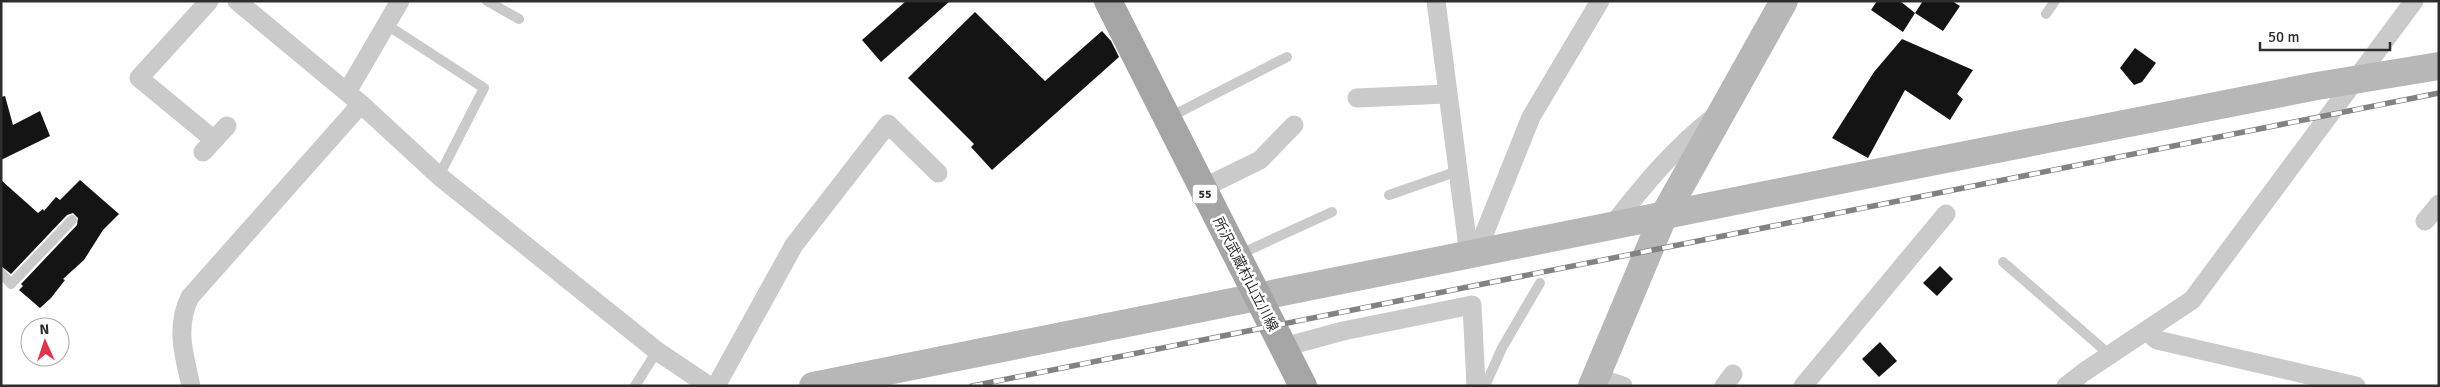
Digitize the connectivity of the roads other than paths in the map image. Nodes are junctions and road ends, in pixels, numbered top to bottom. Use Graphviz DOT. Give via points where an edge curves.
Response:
graph roads {
  1 [pos="209,1"];
  2 [pos="237,1"];
  3 [pos="400,1"];
  4 [pos="486,1"];
  5 [pos="1108,1"];
  6 [pos="1436,1"];
  7 [pos="1600,1"];
  8 [pos="1784,1"];
  9 [pos="2055,1"];
  10 [pos="2414,1"];
  11 [pos="2046,14"];
  12 [pos="518,19"];
  13 [pos="387,25"];
  14 [pos="1287,57"];
  15 [pos="2439,66"];
  16 [pos="2354,80"];
  17 [pos="347,92"];
  18 [pos="1446,94"];
  19 [pos="1357,98"];
  20 [pos="361,104"];
  21 [pos="1724,109"];
  22 [pos="1167,118"];
  23 [pos="1294,125"];
  24 [pos="227,126"];
  25 [pos="1458,171"];
  26 [pos="938,173"];
  27 [pos="438,176"];
  28 [pos="1202,188"];
  29 [pos="1389,195"];
  30 [pos="2439,204"];
  31 [pos="1332,212"];
  32 [pos="1946,214"];
  33 [pos="1663,217"];
  34 [pos="72,220"];
  35 [pos="2425,221"];
  36 [pos="1611,227"];
  37 [pos="1472,254"];
  38 [pos="1237,256"];
  39 [pos="2003,262"];
  40 [pos="1,273"];
  41 [pos="1540,283"];
  42 [pos="1258,298"];
  43 [pos="2146,332"];
  44 [pos="1284,347"];
  45 [pos="657,351"];
  46 [pos="2110,355"];
  47 [pos="2089,379"];
  48 [pos="1594,381"];
  49 [pos="191,386"];
  50 [pos="635,386"];
  51 [pos="709,386"];
  52 [pos="716,386"];
  53 [pos="813,386"];
  54 [pos="1302,386"];
  55 [pos="1476,386"];
  56 [pos="1485,386"];
  57 [pos="1623,386"];
  58 [pos="1803,386"];
  59 [pos="2066,386"];
  60 [pos="2356,386"];
  1 -- 24 [label="street" via="138,78 208,145"];
  2 -- 17 [label="street"];
  3 -- 13 [label="street"];
  4 -- 12 [label="lane"];
  5 -- 22 [label="main road, 所沢武蔵村山立川線 / 55"];
  6 -- 18 [label="street"];
  7 -- 37 [label="street" via="1531,118"];
  8 -- 21 [label="street"];
  9 -- 11 [label="lane"];
  10 -- 16 [label="street"];
  13 -- 17 [label="street"];
  13 -- 27 [label="lane" via="484,88"];
  14 -- 22 [label="lane"];
  15 -- 16 [label="street"];
  16 -- 33 [label="street"];
  16 -- 43 [label="street" via="2192,300"];
  17 -- 20 [label="street"];
  18 -- 19 [label="street"];
  18 -- 25 [label="street"];
  20 -- 27 [label="street"];
  20 -- 49 [label="street" via="190,297 183,311 181,326"];
  21 -- 33 [label="street"];
  21 -- 36 [label="street" via="1686,138"];
  22 -- 28 [label="main road, 所沢武蔵村山立川線 / 55"];
  23 -- 28 [label="street" via="1260,160"];
  25 -- 29 [label="lane"];
  25 -- 37 [label="street"];
  26 -- 52 [label="street" via="888,124 794,245"];
  27 -- 45 [label="street"];
  28 -- 38 [label="main road, 所沢武蔵村山立川線 / 55"];
  30 -- 35 [label="street"];
  31 -- 38 [label="lane"];
  32 -- 58 [label="street"];
  33 -- 36 [label="street"];
  33 -- 48 [label="street"];
  34 -- 40 [label="lane" via="11,284"];
  36 -- 37 [label="street"];
  37 -- 42 [label="street"];
  38 -- 42 [label="main road, 所沢武蔵村山立川線 / 55"];
  39 -- 46 [label="lane"];
  41 -- 56 [label="lane" via="1502,348"];
  42 -- 44 [label="main road, 所沢武蔵村山立川線 / 55"];
  42 -- 53 [label="street"];
  43 -- 46 [label="street"];
  43 -- 60 [label="street" via="2157,340"];
  44 -- 54 [label="main road, 所沢武蔵村山立川線 / 55"];
  44 -- 55 [label="street" via="1343,331 1472,305"];
  45 -- 50 [label="lane"];
  45 -- 51 [label="street"];
  46 -- 47 [label="street"];
  47 -- 59 [label="street"];
  48 -- 57 [label="street"];
}
